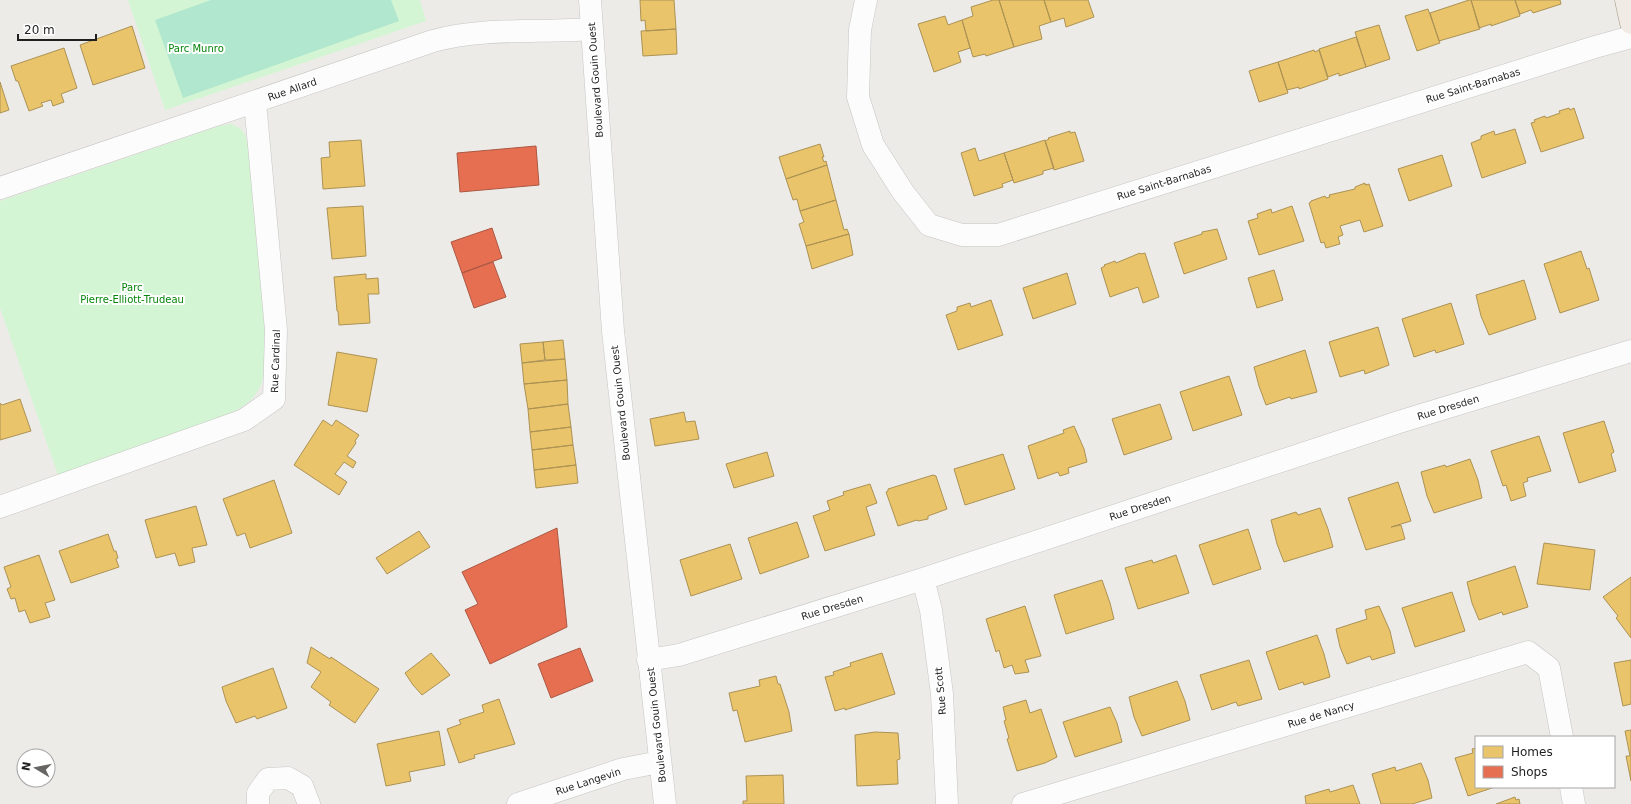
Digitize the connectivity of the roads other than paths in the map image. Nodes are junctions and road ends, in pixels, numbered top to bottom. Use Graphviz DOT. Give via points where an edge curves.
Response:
graph roads {
  1 [pos="590,0"];
  2 [pos="866,0"];
  3 [pos="1626,0"];
  4 [pos="1631,23"];
  5 [pos="592,29"];
  6 [pos="1631,37"];
  7 [pos="254,102"];
  8 [pos="0,188"];
  9 [pos="1631,351"];
  10 [pos="0,507"];
  11 [pos="923,578"];
  12 [pos="648,660"];
  13 [pos="1562,736"];
  14 [pos="660,762"];
  15 [pos="1571,788"];
  16 [pos="258,804"];
  17 [pos="309,804"];
  18 [pos="518,804"];
  19 [pos="665,804"];
  20 [pos="947,804"];
  21 [pos="1023,804"];
  22 [pos="1574,804"];
  1 -- 5 [label="street, Boulevard Gouin Ouest"];
  2 -- 6 [label="street, Rue Saint-Barnabas" via="860,30 858,97 873,145 903,192 929,225 962,235 998,235"];
  3 -- 4 [label="main road"];
  5 -- 7 [label="street, Rue Allard" via="480,32 448,37"];
  5 -- 12 [label="street, Boulevard Gouin Ouest" via="613,338"];
  7 -- 8 [label="street, Rue Allard"];
  7 -- 10 [label="street, Rue Cardinal" via="276,330 274,399 244,420"];
  9 -- 11 [label="street, Rue Dresden" via="1392,425"];
  11 -- 12 [label="street, Rue Dresden" via="679,655"];
  11 -- 20 [label="street, Rue Scott" via="931,610 942,694"];
  12 -- 14 [label="street, Boulevard Gouin Ouest"];
  13 -- 21 [label="street, Rue de Nancy" via="1549,668 1528,652"];
  14 -- 18 [label="street, Rue Langevin" via="623,769"];
  14 -- 19 [label="street, Boulevard Gouin Ouest"];
  15 -- 22 [label="street"];
  16 -- 17 [label="street" via="258,793 268,779 288,778 302,786"];
}
